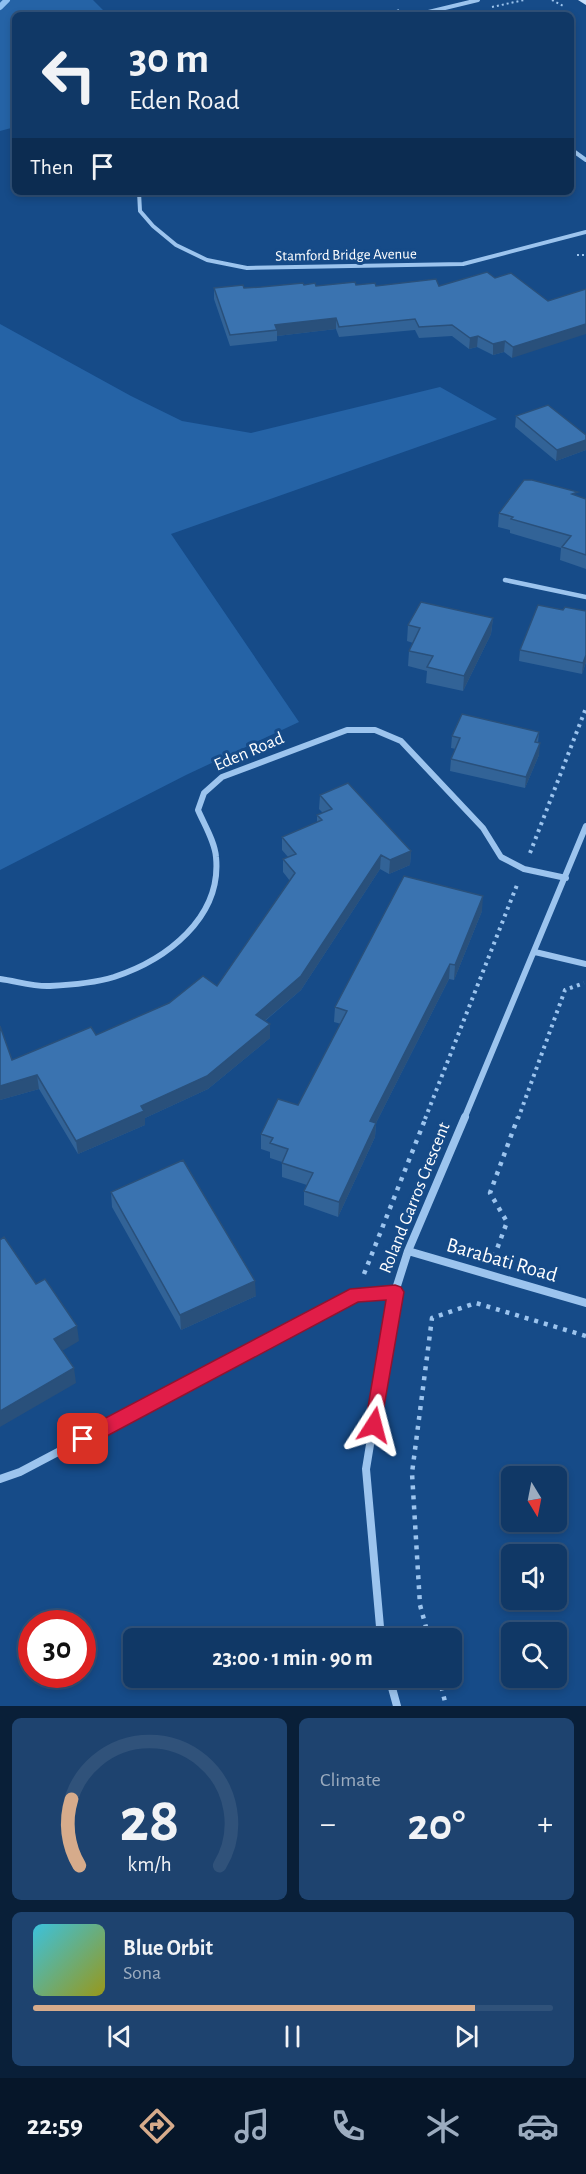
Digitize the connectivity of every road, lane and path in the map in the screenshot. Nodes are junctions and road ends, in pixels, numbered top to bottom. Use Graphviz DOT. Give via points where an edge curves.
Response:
graph roads {
  1 [pos="478,0"];
  2 [pos="580,0"];
  3 [pos="586,3"];
  4 [pos="429,12"];
  5 [pos="139,195"];
  6 [pos="586,233"];
  7 [pos="577,255"];
  8 [pos="586,255"];
  9 [pos="505,580"];
  10 [pos="586,597"];
  11 [pos="586,708"];
  12 [pos="586,826"];
  13 [pos="524,869"];
  14 [pos="566,878"];
  15 [pos="535,952"];
  16 [pos="586,964"];
  17 [pos="586,978"];
  18 [pos="0,979"];
  19 [pos="408,1251"];
  20 [pos="487,1274"];
  21 [pos="395,1292"];
  22 [pos="356,1295"];
  23 [pos="476,1302"];
  24 [pos="586,1303"];
  25 [pos="586,1336"];
  26 [pos="0,1479"];
  27 [pos="379,1628"];
  28 [pos="426,1628"];
  29 [pos="392,1688"];
  30 [pos="441,1688"];
  31 [pos="397,1706"];
  32 [pos="446,1706"];
  1 -- 4 [label="street"];
  2 -- 3 [label="street"];
  5 -- 6 [label="street, Stamford Bridge Avenue" via="140,211 176,245 207,260 247,268 463,264"];
  7 -- 8 [label="path"];
  9 -- 10 [label="street"];
  11 -- 13 [label="path"];
  12 -- 14 [label="street, Roland Garros Crescent"];
  13 -- 14 [label="street, Eden Road"];
  13 -- 18 [label="street, Eden Road" via="501,857 483,828 401,741 375,730 347,730 222,777 204,793 198,810 216,855 216,884 196,924 165,953 113,977 82,983 47,986"];
  13 -- 22 [label="path"];
  14 -- 15 [label="street, Roland Garros Crescent"];
  15 -- 16 [label="street"];
  15 -- 19 [label="street, Roland Garros Crescent"];
  17 -- 20 [label="path" via="584,984 565,990 490,1193 507,1222"];
  19 -- 20 [label="street, Barabati Road"];
  19 -- 21 [label="street, Roland Garros Crescent"];
  20 -- 23 [label="path"];
  20 -- 24 [label="street, Barabati Road"];
  21 -- 22 [label="street"];
  21 -- 27 [label="street, Roland Garros Crescent" via="366,1469"];
  22 -- 26 [label="street"];
  23 -- 25 [label="path"];
  23 -- 28 [label="path" via="432,1318 412,1473 420,1605"];
  29 -- 31 [label="street"];
  30 -- 32 [label="path"];
}
